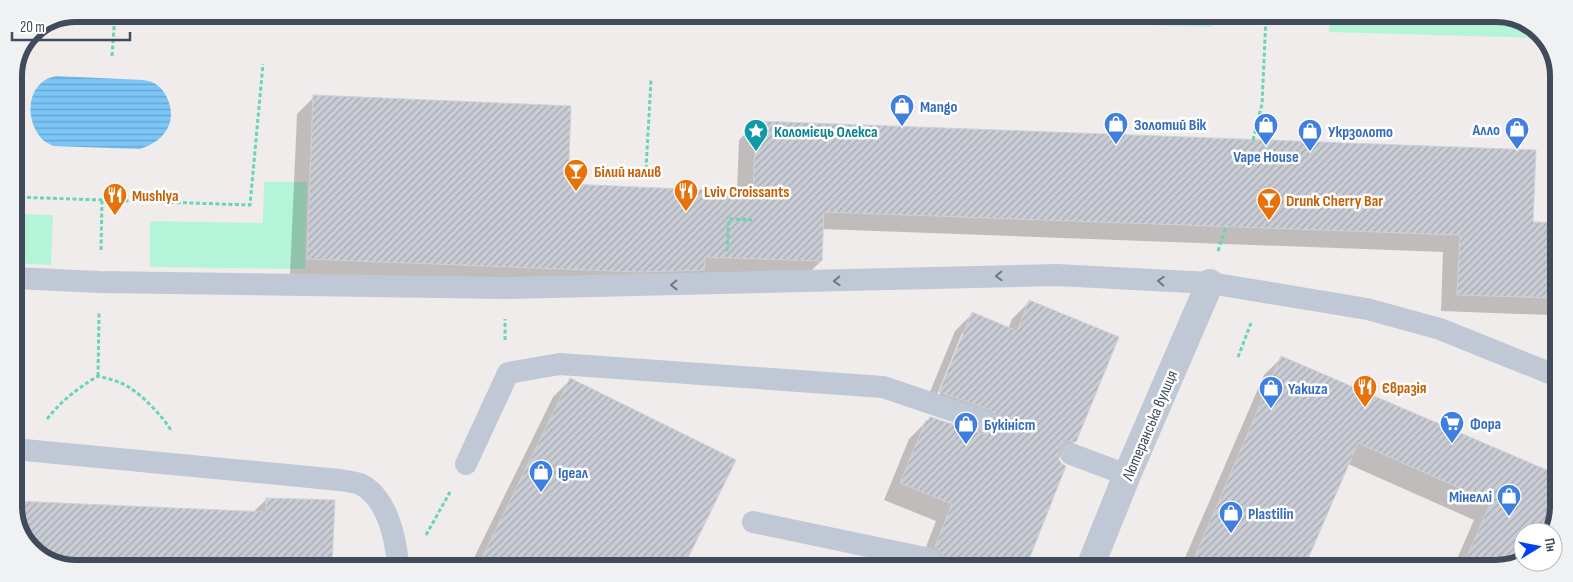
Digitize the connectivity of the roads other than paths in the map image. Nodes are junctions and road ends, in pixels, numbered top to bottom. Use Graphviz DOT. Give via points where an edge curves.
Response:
graph roads {
  1 [pos="22,278"];
  2 [pos="1210,283"];
  3 [pos="1550,373"];
  4 [pos="984,421"];
  5 [pos="23,449"];
  6 [pos="1071,454"];
  7 [pos="466,464"];
  8 [pos="1127,475"];
  9 [pos="753,522"];
  10 [pos="930,559"];
  11 [pos="397,560"];
  12 [pos="1093,560"];
  2 -- 1 [label="lane, one-way" via="1056,275 505,288"];
  2 -- 3 [label="lane" via="1367,309 1440,329"];
  2 -- 8 [label="street, Лютеранська вулиця"];
  4 -- 7 [label="lane" via="883,387 560,364 508,373"];
  5 -- 11 [label="lane" via="359,484 375,496 385,511"];
  6 -- 8 [label="lane"];
  8 -- 12 [label="street, Лютеранська вулиця"];
  9 -- 10 [label="lane"];
}
